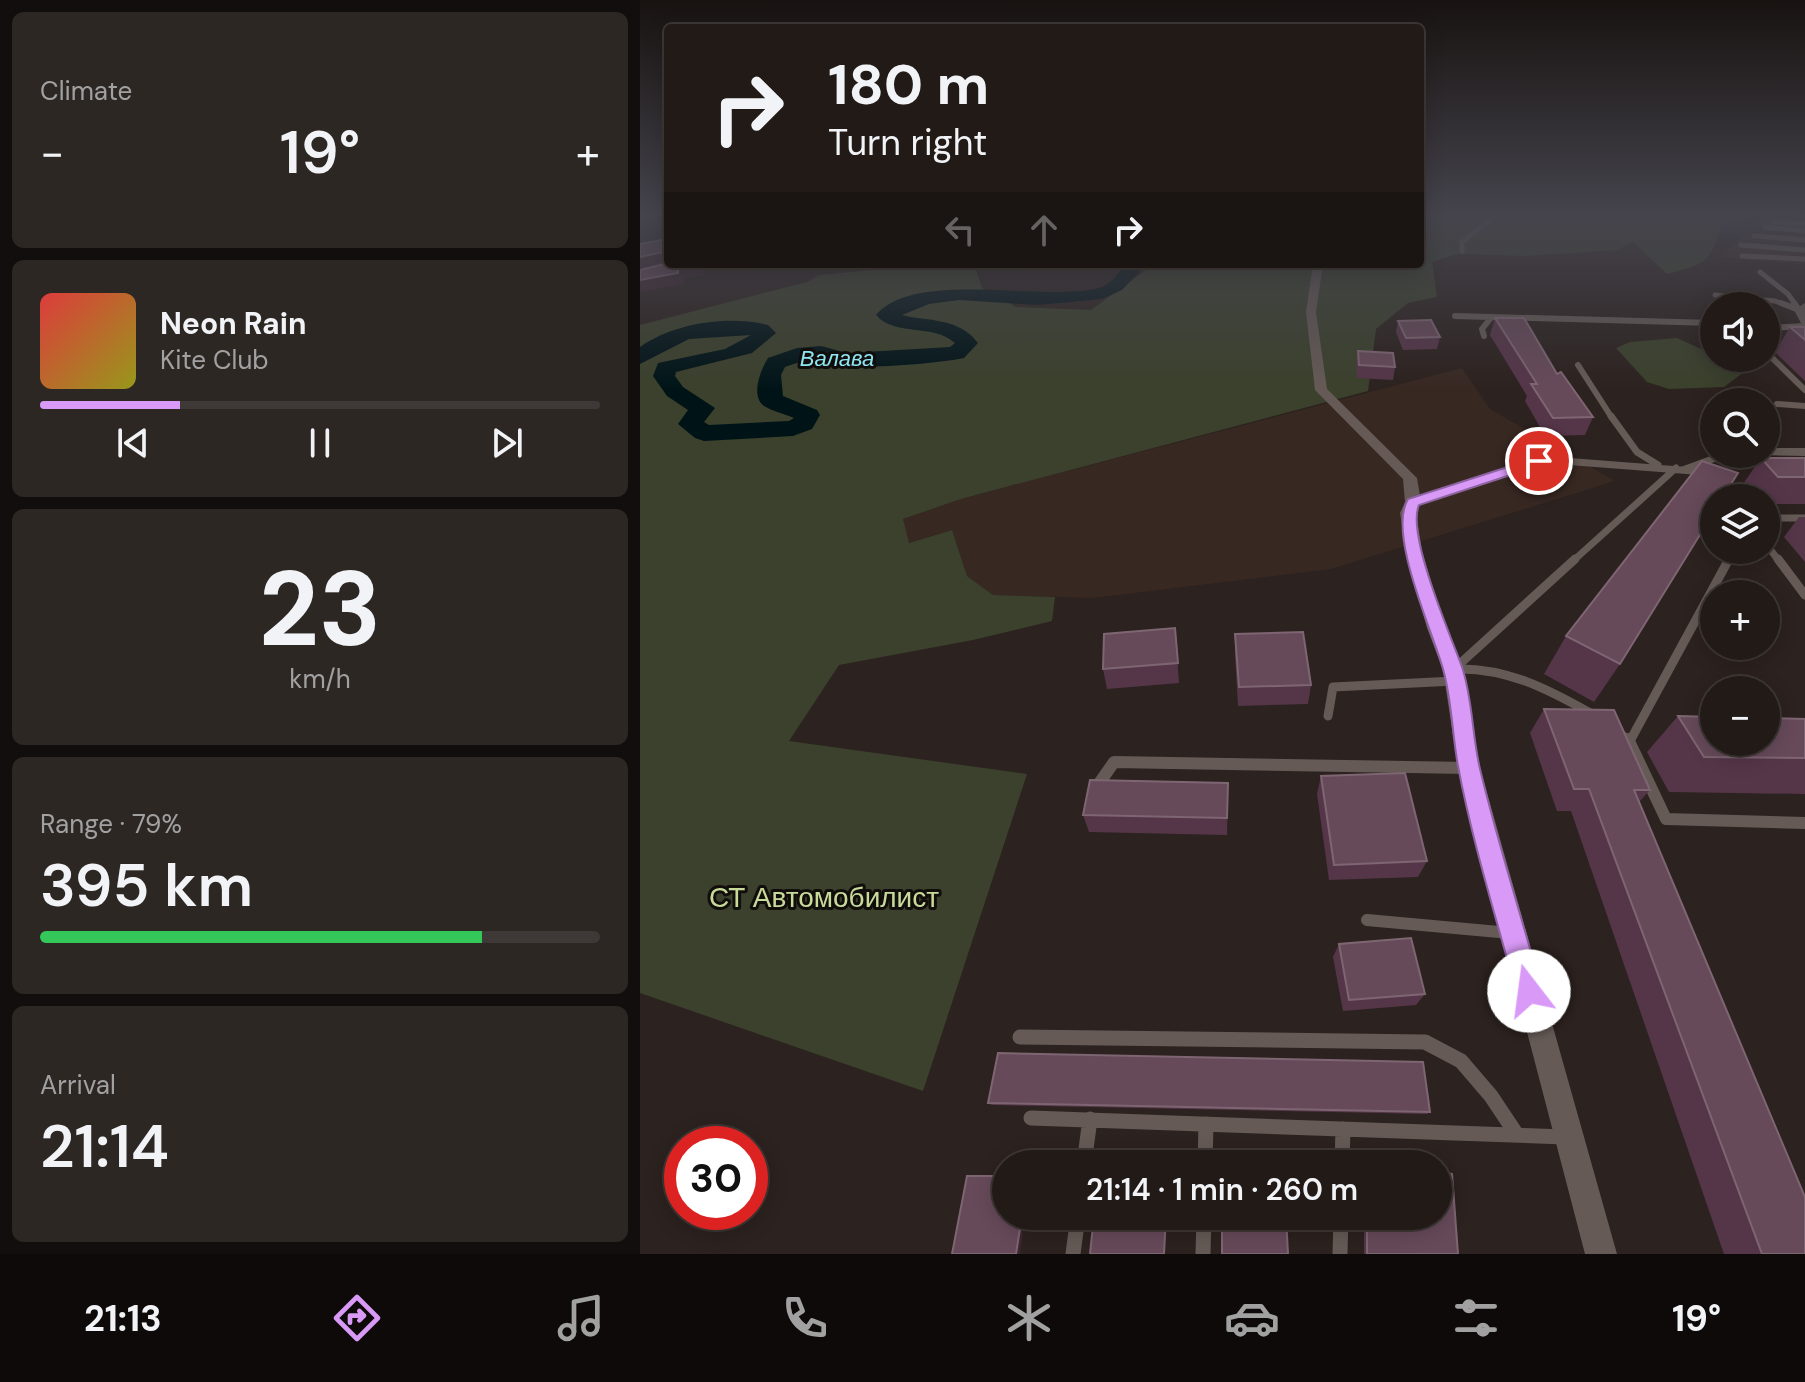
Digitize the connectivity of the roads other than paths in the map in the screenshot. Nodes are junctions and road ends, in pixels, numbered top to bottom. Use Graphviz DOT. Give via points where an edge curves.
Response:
graph roads {
  1 [pos="1760,272"];
  2 [pos="1317,273"];
  3 [pos="1780,304"];
  4 [pos="1455,316"];
  5 [pos="1804,316"];
  6 [pos="1490,319"];
  7 [pos="1700,322"];
  8 [pos="1780,324"];
  9 [pos="1484,336"];
  10 [pos="1578,365"];
  11 [pos="1780,366"];
  12 [pos="1805,390"];
  13 [pos="1780,404"];
  14 [pos="1805,406"];
  15 [pos="1780,452"];
  16 [pos="1805,452"];
  17 [pos="1700,463"];
  18 [pos="1665,468"];
  19 [pos="1681,468"];
  20 [pos="1722,484"];
  21 [pos="1413,502"];
  22 [pos="1780,518"];
  23 [pos="1805,518"];
  24 [pos="1780,562"];
  25 [pos="1726,564"];
  26 [pos="1805,595"];
  27 [pos="1454,675"];
  28 [pos="1328,716"];
  29 [pos="1630,741"];
  30 [pos="1469,768"];
  31 [pos="1098,785"];
  32 [pos="1805,823"];
  33 [pos="1367,920"];
  34 [pos="1513,933"];
  35 [pos="1020,1037"];
  36 [pos="1031,1118"];
  37 [pos="1090,1119"];
  38 [pos="1206,1124"];
  39 [pos="1343,1129"];
  40 [pos="1517,1135"];
  41 [pos="1568,1137"];
  42 [pos="1086,1150"];
  43 [pos="1205,1150"];
  44 [pos="1342,1150"];
  45 [pos="1076,1230"];
  46 [pos="1204,1230"];
  47 [pos="1341,1230"];
  48 [pos="1073,1254"];
  49 [pos="1203,1254"];
  50 [pos="1340,1254"];
  51 [pos="1601,1254"];
  1 -- 5 [label="lane" via="1788,294"];
  2 -- 21 [label="street" via="1311,312 1321,390 1410,478"];
  3 -- 5 [label="lane"];
  4 -- 6 [label="lane"];
  5 -- 8 [label="lane"];
  6 -- 7 [label="lane"];
  6 -- 9 [label="lane" via="1482,329"];
  10 -- 18 [label="lane" via="1627,441"];
  11 -- 12 [label="lane"];
  13 -- 14 [label="lane"];
  15 -- 16 [label="street"];
  17 -- 19 [label="street"];
  18 -- 19 [label="lane"];
  18 -- 21 [label="lane" via="1550,460"];
  19 -- 20 [label="lane" via="1713,474"];
  19 -- 27 [label="lane"];
  21 -- 27 [label="street" via="1408,513 1414,551"];
  22 -- 23 [label="lane"];
  24 -- 26 [label="lane"];
  25 -- 29 [label="lane"];
  27 -- 28 [label="lane" via="1333,687"];
  27 -- 29 [label="lane" via="1475,667 1515,676 1593,714"];
  27 -- 30 [label="street"];
  29 -- 32 [label="lane" via="1666,819"];
  30 -- 31 [label="lane" via="1114,762"];
  30 -- 34 [label="street"];
  33 -- 34 [label="lane"];
  34 -- 41 [label="street"];
  35 -- 40 [label="lane" via="1425,1042 1461,1061"];
  36 -- 37 [label="lane"];
  37 -- 38 [label="lane"];
  37 -- 42 [label="lane"];
  38 -- 39 [label="lane"];
  38 -- 43 [label="lane"];
  39 -- 40 [label="lane"];
  39 -- 44 [label="lane"];
  40 -- 41 [label="lane"];
  41 -- 51 [label="street"];
  45 -- 48 [label="lane"];
  46 -- 49 [label="lane"];
  47 -- 50 [label="lane"];
}
